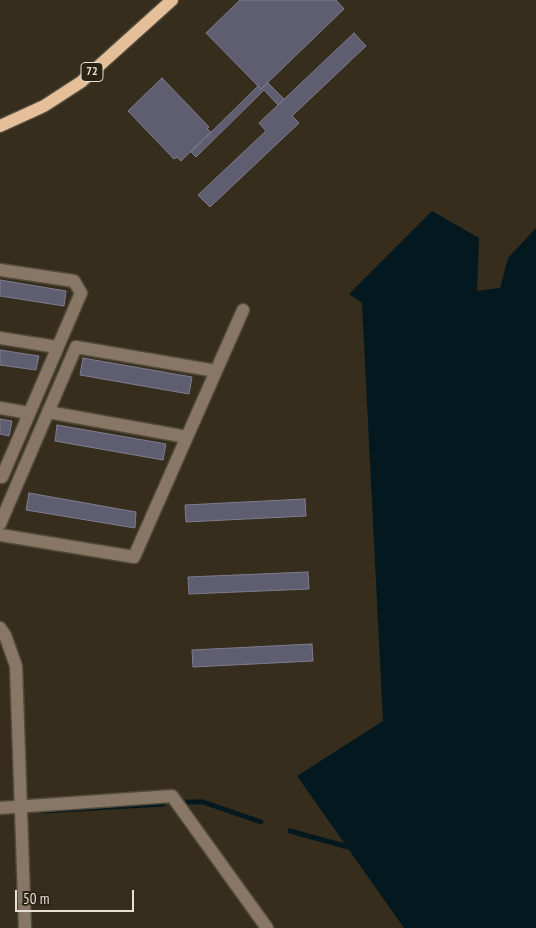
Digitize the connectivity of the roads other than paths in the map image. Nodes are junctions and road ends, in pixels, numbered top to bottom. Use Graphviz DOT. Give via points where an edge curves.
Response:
graph roads {
  1 [pos="172,0"];
  2 [pos="0,126"];
  3 [pos="0,270"];
  4 [pos="243,310"];
  5 [pos="0,338"];
  6 [pos="57,347"];
  7 [pos="216,371"];
  8 [pos="0,408"];
  9 [pos="48,412"];
  10 [pos="29,413"];
  11 [pos="187,437"];
  12 [pos="0,476"];
  13 [pos="0,524"];
  14 [pos="0,535"];
  15 [pos="0,628"];
  16 [pos="20,807"];
  17 [pos="0,808"];
  18 [pos="25,928"];
  19 [pos="267,928"];
  1 -- 2 [label="main road, 72" via="81,82 44,106"];
  3 -- 6 [label="street" via="74,281 81,293"];
  4 -- 7 [label="street"];
  5 -- 6 [label="street"];
  6 -- 10 [label="street"];
  7 -- 9 [label="street" via="76,347"];
  7 -- 11 [label="street"];
  8 -- 10 [label="street"];
  9 -- 11 [label="street"];
  9 -- 13 [label="street"];
  10 -- 12 [label="street"];
  11 -- 14 [label="street" via="134,557"];
  15 -- 16 [label="street" via="16,666"];
  16 -- 17 [label="street"];
  16 -- 18 [label="street"];
  16 -- 19 [label="street" via="172,796"];
}
